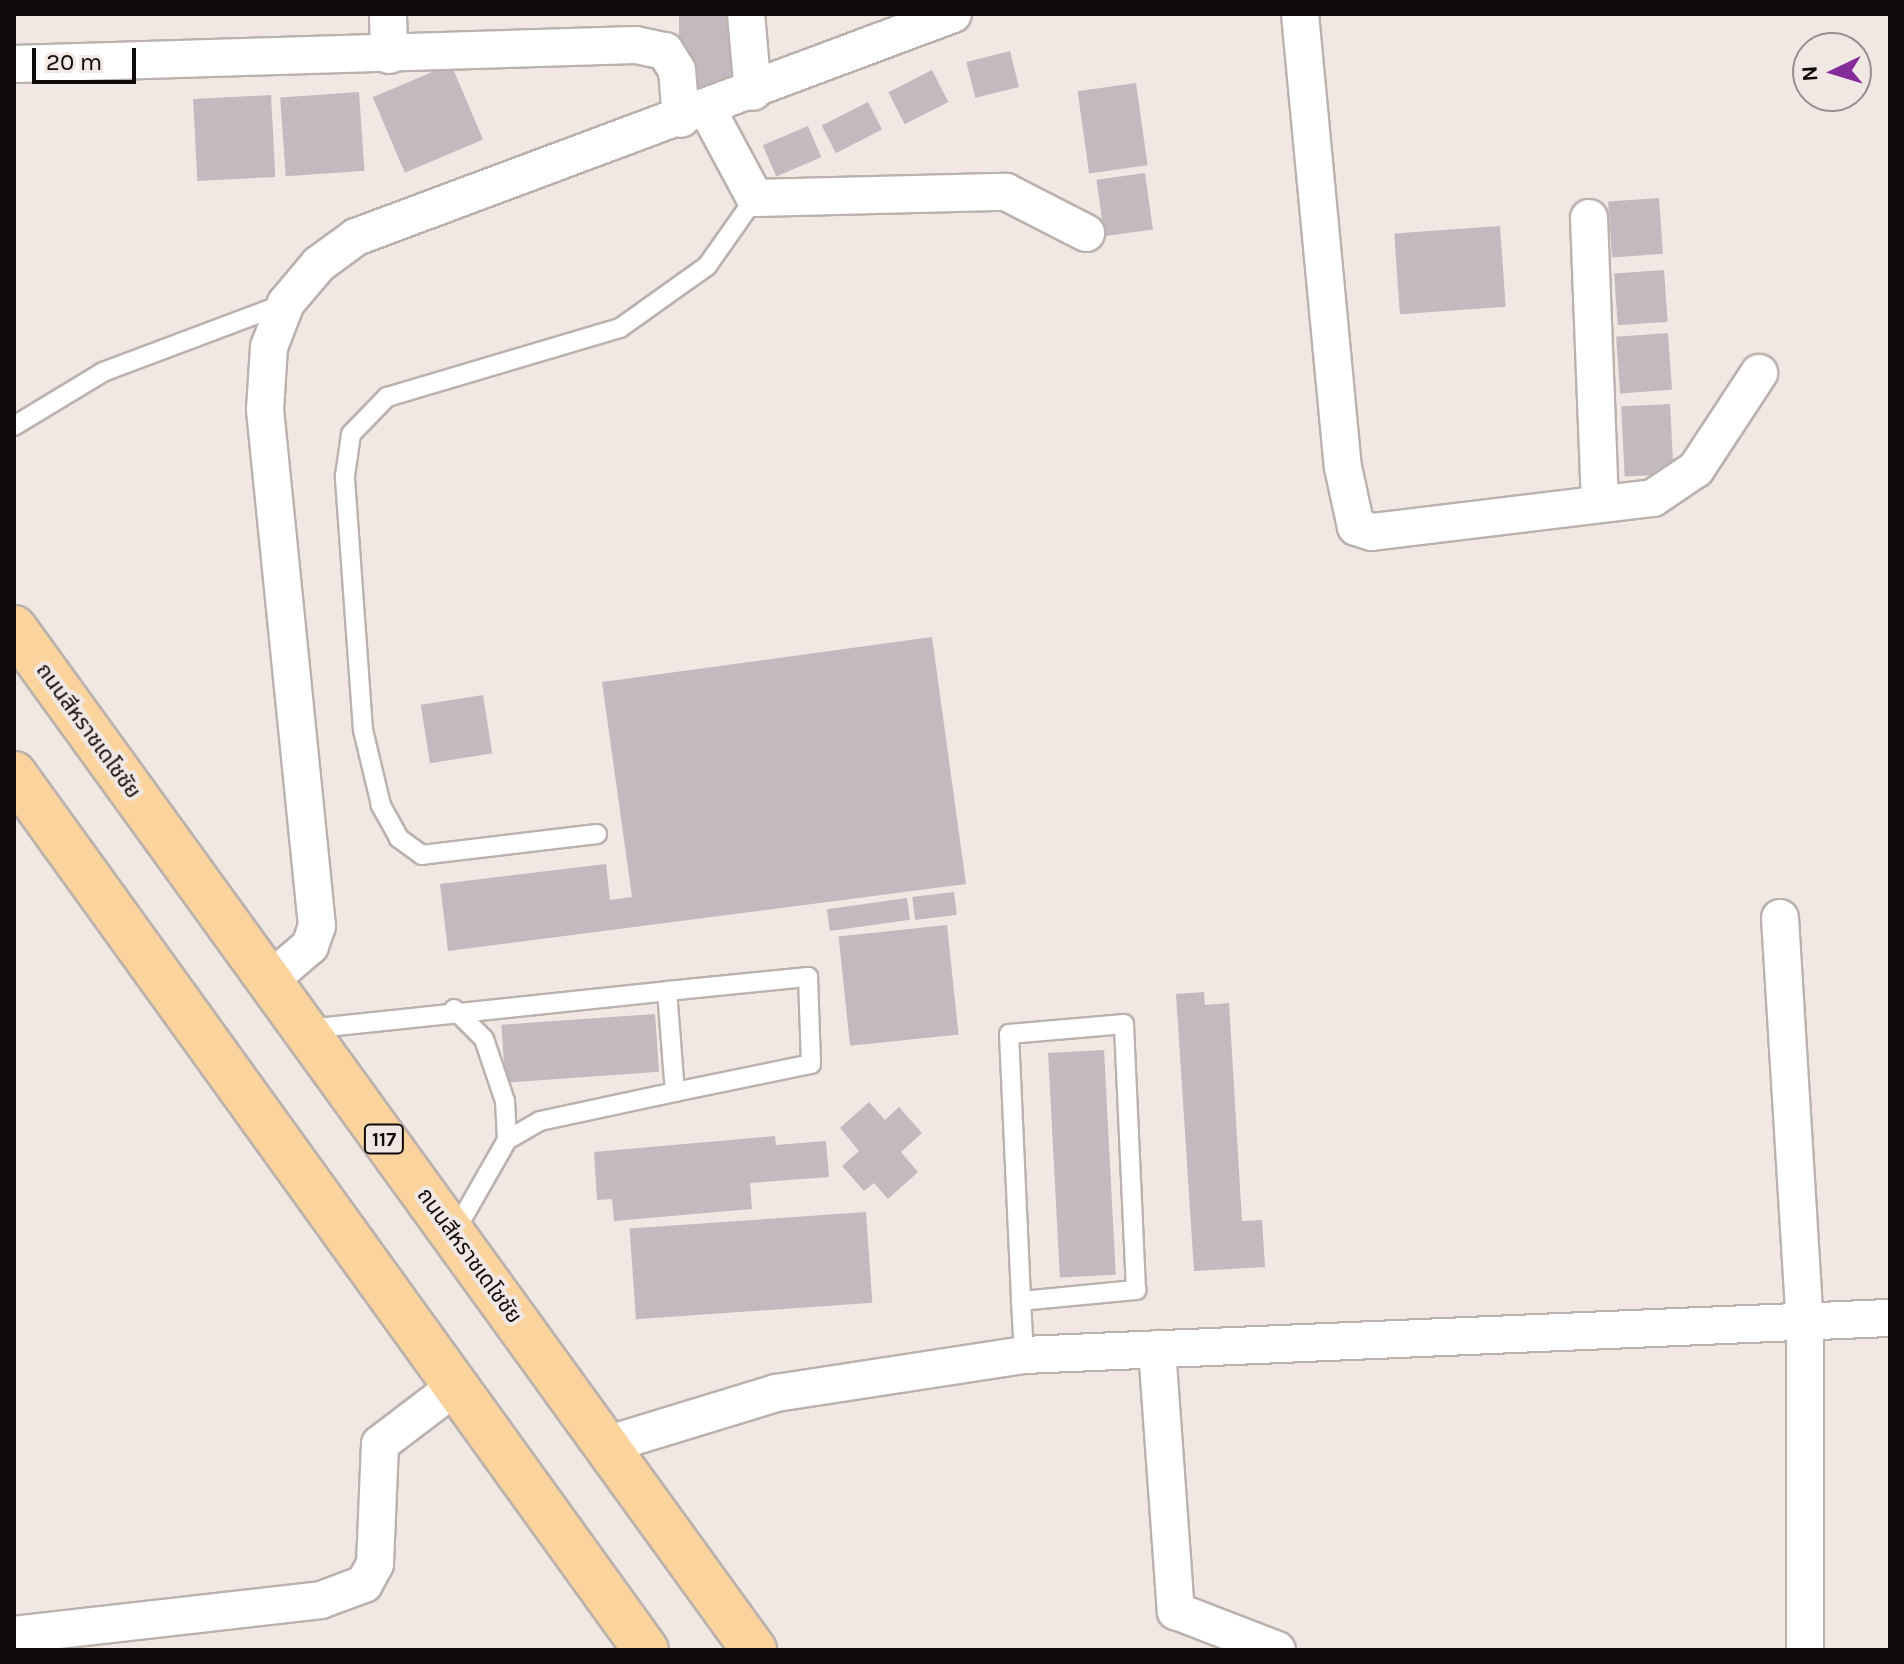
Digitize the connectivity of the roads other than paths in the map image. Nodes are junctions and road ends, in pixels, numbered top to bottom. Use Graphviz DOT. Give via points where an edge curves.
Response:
graph roads {
  1 [pos="388,14"];
  2 [pos="746,14"];
  3 [pos="953,14"];
  4 [pos="1300,14"];
  5 [pos="389,55"];
  6 [pos="14,64"];
  7 [pos="753,92"];
  8 [pos="694,114"];
  9 [pos="755,198"];
  10 [pos="1589,218"];
  11 [pos="1086,233"];
  12 [pos="286,303"];
  13 [pos="1759,373"];
  14 [pos="14,426"];
  15 [pos="1600,504"];
  16 [pos="14,628"];
  17 [pos="14,774"];
  18 [pos="597,834"];
  19 [pos="1780,918"];
  20 [pos="269,981"];
  21 [pos="667,991"];
  22 [pos="454,1009"];
  23 [pos="304,1029"];
  24 [pos="675,1092"];
  25 [pos="507,1140"];
  26 [pos="453,1234"];
  27 [pos="1021,1301"];
  28 [pos="1890,1318"];
  29 [pos="1805,1321"];
  30 [pos="1157,1349"];
  31 [pos="1024,1355"];
  32 [pos="456,1386"];
  33 [pos="606,1445"];
  34 [pos="14,1635"];
  35 [pos="646,1650"];
  36 [pos="754,1650"];
  37 [pos="1277,1650"];
  38 [pos="1805,1650"];
  1 -- 5 [label="street"];
  2 -- 7 [label="street"];
  3 -- 7 [label="street"];
  4 -- 15 [label="street" via="1343,467 1356,527 1372,532"];
  5 -- 6 [label="street"];
  5 -- 8 [label="street" via="636,45 665,51"];
  7 -- 8 [label="street"];
  8 -- 9 [label="street"];
  8 -- 12 [label="street" via="356,237 319,264"];
  9 -- 11 [label="street" via="1006,192"];
  9 -- 18 [label="lane" via="707,266 620,328 387,397 351,434 345,476 363,730 381,805 399,838 422,855"];
  10 -- 15 [label="street"];
  12 -- 14 [label="lane" via="103,372"];
  12 -- 20 [label="street" via="269,347 265,410 317,926 310,946"];
  13 -- 15 [label="street" via="1681,485 1653,498"];
  16 -- 20 [label="main road, ถนนสีหราชเดโชชัย / 117"];
  17 -- 32 [label="main road"];
  19 -- 29 [label="street"];
  20 -- 23 [label="main road, ถนนสีหราชเดโชชัย / 117"];
  21 -- 22 [label="lane"];
  21 -- 24 [label="lane"];
  21 -- 24 [label="lane" via="808,977 811,1064"];
  22 -- 23 [label="lane"];
  22 -- 25 [label="lane" via="484,1039 505,1101"];
  23 -- 26 [label="main road, ถนนสีหราชเดโชชัย / 117"];
  24 -- 25 [label="lane" via="540,1121"];
  25 -- 26 [label="lane"];
  26 -- 33 [label="main road, ถนนสีหราชเดโชชัย / 117"];
  27 -- 27 [label="lane" via="1009,1034 1124,1024 1136,1290"];
  27 -- 31 [label="lane"];
  28 -- 29 [label="street"];
  29 -- 30 [label="street"];
  29 -- 38 [label="street"];
  30 -- 31 [label="street"];
  30 -- 37 [label="street" via="1176,1611"];
  31 -- 33 [label="street" via="776,1393"];
  32 -- 34 [label="street" via="380,1444 375,1564 364,1584 321,1600"];
  32 -- 35 [label="main road"];
  33 -- 36 [label="main road, ถนนสีหราชเดโชชัย / 117"];
}
